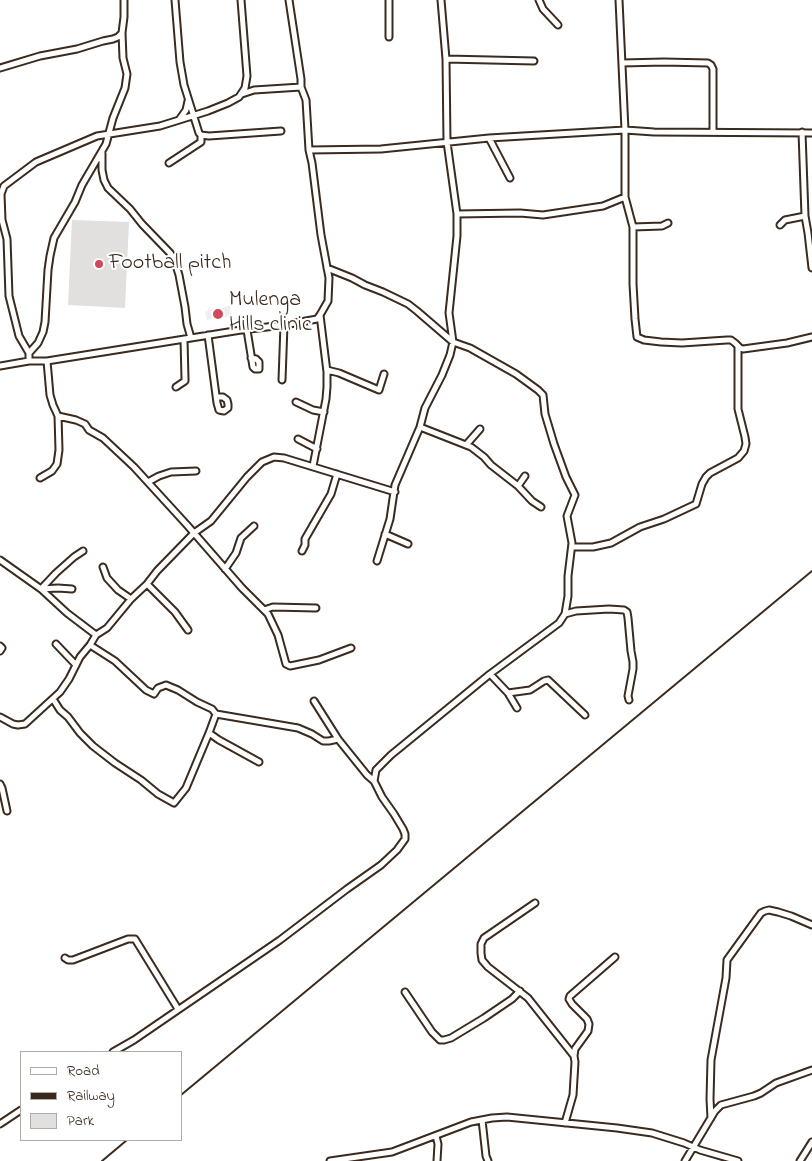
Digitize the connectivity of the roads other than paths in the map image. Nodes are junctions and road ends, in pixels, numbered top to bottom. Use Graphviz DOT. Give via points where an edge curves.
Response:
graph roads {
  1 [pos="124,0"];
  2 [pos="174,0"];
  3 [pos="289,0"];
  4 [pos="389,0"];
  5 [pos="441,0"];
  6 [pos="539,0"];
  7 [pos="619,0"];
  8 [pos="242,2"];
  9 [pos="558,25"];
  10 [pos="122,33"];
  11 [pos="389,38"];
  12 [pos="446,59"];
  13 [pos="534,61"];
  14 [pos="622,63"];
  15 [pos="0,68"];
  16 [pos="247,81"];
  17 [pos="301,87"];
  18 [pos="254,90"];
  19 [pos="242,94"];
  20 [pos="188,100"];
  21 [pos="193,116"];
  22 [pos="178,120"];
  23 [pos="281,130"];
  24 [pos="625,130"];
  25 [pos="713,132"];
  26 [pos="802,132"];
  27 [pos="812,133"];
  28 [pos="109,134"];
  29 [pos="201,135"];
  30 [pos="489,138"];
  31 [pos="447,142"];
  32 [pos="309,150"];
  33 [pos="102,152"];
  34 [pos="169,162"];
  35 [pos="510,178"];
  36 [pos="0,192"];
  37 [pos="625,197"];
  38 [pos="457,214"];
  39 [pos="805,216"];
  40 [pos="668,223"];
  41 [pos="780,225"];
  42 [pos="633,227"];
  43 [pos="327,268"];
  44 [pos="812,268"];
  45 [pos="320,315"];
  46 [pos="284,326"];
  47 [pos="247,330"];
  48 [pos="208,335"];
  49 [pos="812,337"];
  50 [pos="191,338"];
  51 [pos="184,339"];
  52 [pos="453,342"];
  53 [pos="738,347"];
  54 [pos="29,353"];
  55 [pos="252,358"];
  56 [pos="29,361"];
  57 [pos="47,361"];
  58 [pos="0,366"];
  59 [pos="327,370"];
  60 [pos="384,374"];
  61 [pos="282,380"];
  62 [pos="176,387"];
  63 [pos="217,397"];
  64 [pos="296,402"];
  65 [pos="324,412"];
  66 [pos="58,416"];
  67 [pos="420,427"];
  68 [pos="480,428"];
  69 [pos="298,439"];
  70 [pos="466,445"];
  71 [pos="317,449"];
  72 [pos="313,466"];
  73 [pos="196,471"];
  74 [pos="337,474"];
  75 [pos="525,476"];
  76 [pos="40,478"];
  77 [pos="148,482"];
  78 [pos="518,486"];
  79 [pos="394,492"];
  80 [pos="541,507"];
  81 [pos="254,526"];
  82 [pos="194,533"];
  83 [pos="385,534"];
  84 [pos="408,544"];
  85 [pos="572,547"];
  86 [pos="83,550"];
  87 [pos="302,551"];
  88 [pos="0,560"];
  89 [pos="377,561"];
  90 [pos="103,568"];
  91 [pos="225,569"];
  92 [pos="147,584"];
  93 [pos="41,589"];
  94 [pos="72,589"];
  95 [pos="131,599"];
  96 [pos="316,608"];
  97 [pos="264,610"];
  98 [pos="565,614"];
  99 [pos="188,630"];
  100 [pos="96,635"];
  101 [pos="56,644"];
  102 [pos="90,645"];
  103 [pos="0,646"];
  104 [pos="351,648"];
  105 [pos="0,651"];
  106 [pos="76,665"];
  107 [pos="490,674"];
  108 [pos="508,693"];
  109 [pos="52,699"];
  110 [pos="629,700"];
  111 [pos="314,701"];
  112 [pos="517,708"];
  113 [pos="216,714"];
  114 [pos="585,715"];
  115 [pos="0,717"];
  116 [pos="209,733"];
  117 [pos="338,739"];
  118 [pos="259,762"];
  119 [pos="374,781"];
  120 [pos="0,784"];
  121 [pos="7,811"];
  122 [pos="535,903"];
  123 [pos="812,925"];
  124 [pos="615,957"];
  125 [pos="65,958"];
  126 [pos="520,991"];
  127 [pos="405,992"];
  128 [pos="178,1009"];
  129 [pos="115,1051"];
  130 [pos="574,1056"];
  131 [pos="812,1070"];
  132 [pos="20,1111"];
  133 [pos="711,1118"];
  134 [pos="482,1120"];
  135 [pos="565,1123"];
  136 [pos="0,1124"];
  137 [pos="436,1136"];
  138 [pos="812,1142"];
  139 [pos="693,1148"];
  140 [pos="330,1161"];
  141 [pos="438,1161"];
  142 [pos="488,1161"];
  143 [pos="685,1161"];
  144 [pos="738,1161"];
  145 [pos="800,1161"];
  1 -- 10 [label="street"];
  2 -- 20 [label="street" via="180,62"];
  3 -- 17 [label="street"];
  4 -- 11 [label="street"];
  5 -- 12 [label="street"];
  6 -- 9 [label="street"];
  7 -- 14 [label="street"];
  8 -- 16 [label="street"];
  10 -- 15 [label="street" via="113,39"];
  10 -- 28 [label="street" via="127,74"];
  12 -- 13 [label="street"];
  12 -- 31 [label="street"];
  14 -- 24 [label="street"];
  14 -- 25 [label="street" via="712,65"];
  16 -- 18 [label="street"];
  16 -- 19 [label="street"];
  17 -- 18 [label="street"];
  17 -- 32 [label="street" via="306,100"];
  18 -- 19 [label="street"];
  19 -- 21 [label="street"];
  20 -- 21 [label="street"];
  20 -- 22 [label="street" via="186,110"];
  21 -- 22 [label="street"];
  21 -- 29 [label="street"];
  22 -- 28 [label="street"];
  23 -- 29 [label="street"];
  24 -- 25 [label="street"];
  24 -- 30 [label="street"];
  24 -- 37 [label="street"];
  25 -- 26 [label="street"];
  26 -- 27 [label="street"];
  26 -- 39 [label="street"];
  28 -- 33 [label="street"];
  28 -- 36 [label="street" via="36,162"];
  29 -- 34 [label="street" via="200,142"];
  30 -- 31 [label="street"];
  30 -- 35 [label="street"];
  31 -- 32 [label="street"];
  31 -- 38 [label="street"];
  32 -- 43 [label="street"];
  33 -- 50 [label="street" via="102,170 108,188 174,259"];
  33 -- 54 [label="street" via="54,238 43,332"];
  36 -- 54 [label="street" via="7,239 9,296 19,336"];
  37 -- 38 [label="street" via="603,206 543,215"];
  37 -- 42 [label="street"];
  38 -- 52 [label="street" via="449,312"];
  39 -- 41 [label="street" via="784,220"];
  39 -- 44 [label="street"];
  40 -- 42 [label="street"];
  42 -- 53 [label="street" via="637,337 682,343 731,340"];
  43 -- 45 [label="street" via="328,301"];
  43 -- 52 [label="street" via="408,304"];
  45 -- 46 [label="street" via="316,319"];
  45 -- 59 [label="street"];
  46 -- 47 [label="street"];
  46 -- 61 [label="street"];
  47 -- 48 [label="street"];
  47 -- 55 [label="street"];
  48 -- 50 [label="street"];
  48 -- 63 [label="street"];
  49 -- 53 [label="street" via="760,347"];
  50 -- 51 [label="street"];
  51 -- 57 [label="street"];
  51 -- 62 [label="street" via="186,379"];
  52 -- 67 [label="street"];
  52 -- 85 [label="street" via="516,374 543,395 554,444 575,495 568,516"];
  53 -- 85 [label="street" via="738,409 745,437 744,451 738,458 710,473 702,484 696,504 611,543"];
  54 -- 56 [label="street"];
  56 -- 57 [label="street"];
  56 -- 58 [label="street"];
  57 -- 66 [label="street" via="50,395"];
  59 -- 60 [label="street" via="379,390"];
  59 -- 65 [label="street"];
  64 -- 65 [label="street"];
  65 -- 71 [label="street"];
  66 -- 76 [label="street" via="57,464"];
  66 -- 77 [label="street" via="85,424"];
  67 -- 70 [label="street"];
  67 -- 79 [label="street"];
  68 -- 70 [label="street"];
  69 -- 71 [label="street"];
  70 -- 78 [label="street" via="484,456"];
  71 -- 72 [label="street"];
  72 -- 74 [label="street"];
  72 -- 82 [label="street" via="274,457 262,462 211,521"];
  73 -- 77 [label="street" via="171,472"];
  74 -- 79 [label="street"];
  74 -- 87 [label="street" via="331,494"];
  75 -- 78 [label="street"];
  77 -- 82 [label="street"];
  78 -- 80 [label="street"];
  79 -- 83 [label="street"];
  81 -- 91 [label="street" via="241,538"];
  82 -- 91 [label="street"];
  82 -- 92 [label="street"];
  83 -- 84 [label="street"];
  83 -- 89 [label="street"];
  85 -- 98 [label="street"];
  86 -- 93 [label="street"];
  88 -- 93 [label="street"];
  90 -- 95 [label="street" via="107,578"];
  91 -- 97 [label="street"];
  92 -- 95 [label="street"];
  92 -- 99 [label="street"];
  93 -- 94 [label="street"];
  93 -- 100 [label="street"];
  95 -- 100 [label="street" via="107,628"];
  96 -- 97 [label="street" via="273,607"];
  97 -- 104 [label="street" via="278,634 286,664 290,666"];
  98 -- 107 [label="street" via="559,623"];
  98 -- 110 [label="street" via="609,609 627,612 633,662"];
  100 -- 102 [label="street"];
  101 -- 106 [label="street"];
  102 -- 106 [label="street"];
  102 -- 113 [label="street" via="115,661 146,690 154,694 166,685"];
  103 -- 105 [label="street"];
  106 -- 109 [label="street"];
  107 -- 108 [label="street"];
  107 -- 119 [label="street" via="379,766"];
  108 -- 112 [label="street"];
  108 -- 114 [label="street" via="530,690 548,680"];
  109 -- 115 [label="street" via="25,724 13,724"];
  109 -- 116 [label="street" via="92,746 174,803 186,788"];
  111 -- 117 [label="street"];
  113 -- 116 [label="street"];
  113 -- 117 [label="street" via="298,728 323,741"];
  116 -- 118 [label="street"];
  117 -- 119 [label="street"];
  119 -- 128 [label="street" via="405,834 397,850 280,940"];
  120 -- 121 [label="street"];
  122 -- 126 [label="street" via="484,938 481,944 482,960"];
  123 -- 133 [label="street" via="785,914 765,911 727,960 711,1060"];
  124 -- 130 [label="street" via="570,996 572,1004 589,1024"];
  125 -- 128 [label="street" via="73,960 135,939"];
  126 -- 127 [label="street" via="484,1018 444,1040 432,1032"];
  126 -- 130 [label="street"];
  128 -- 129 [label="street"];
  130 -- 135 [label="street" via="574,1082"];
  131 -- 133 [label="street" via="776,1083 762,1093 721,1105"];
  132 -- 136 [label="street"];
  133 -- 139 [label="street"];
  134 -- 135 [label="street" via="507,1117"];
  134 -- 137 [label="street"];
  134 -- 142 [label="street"];
  135 -- 139 [label="street" via="652,1134"];
  137 -- 140 [label="street" via="392,1152"];
  137 -- 141 [label="street"];
  138 -- 145 [label="street"];
  139 -- 143 [label="street"];
  139 -- 144 [label="street"];
}
